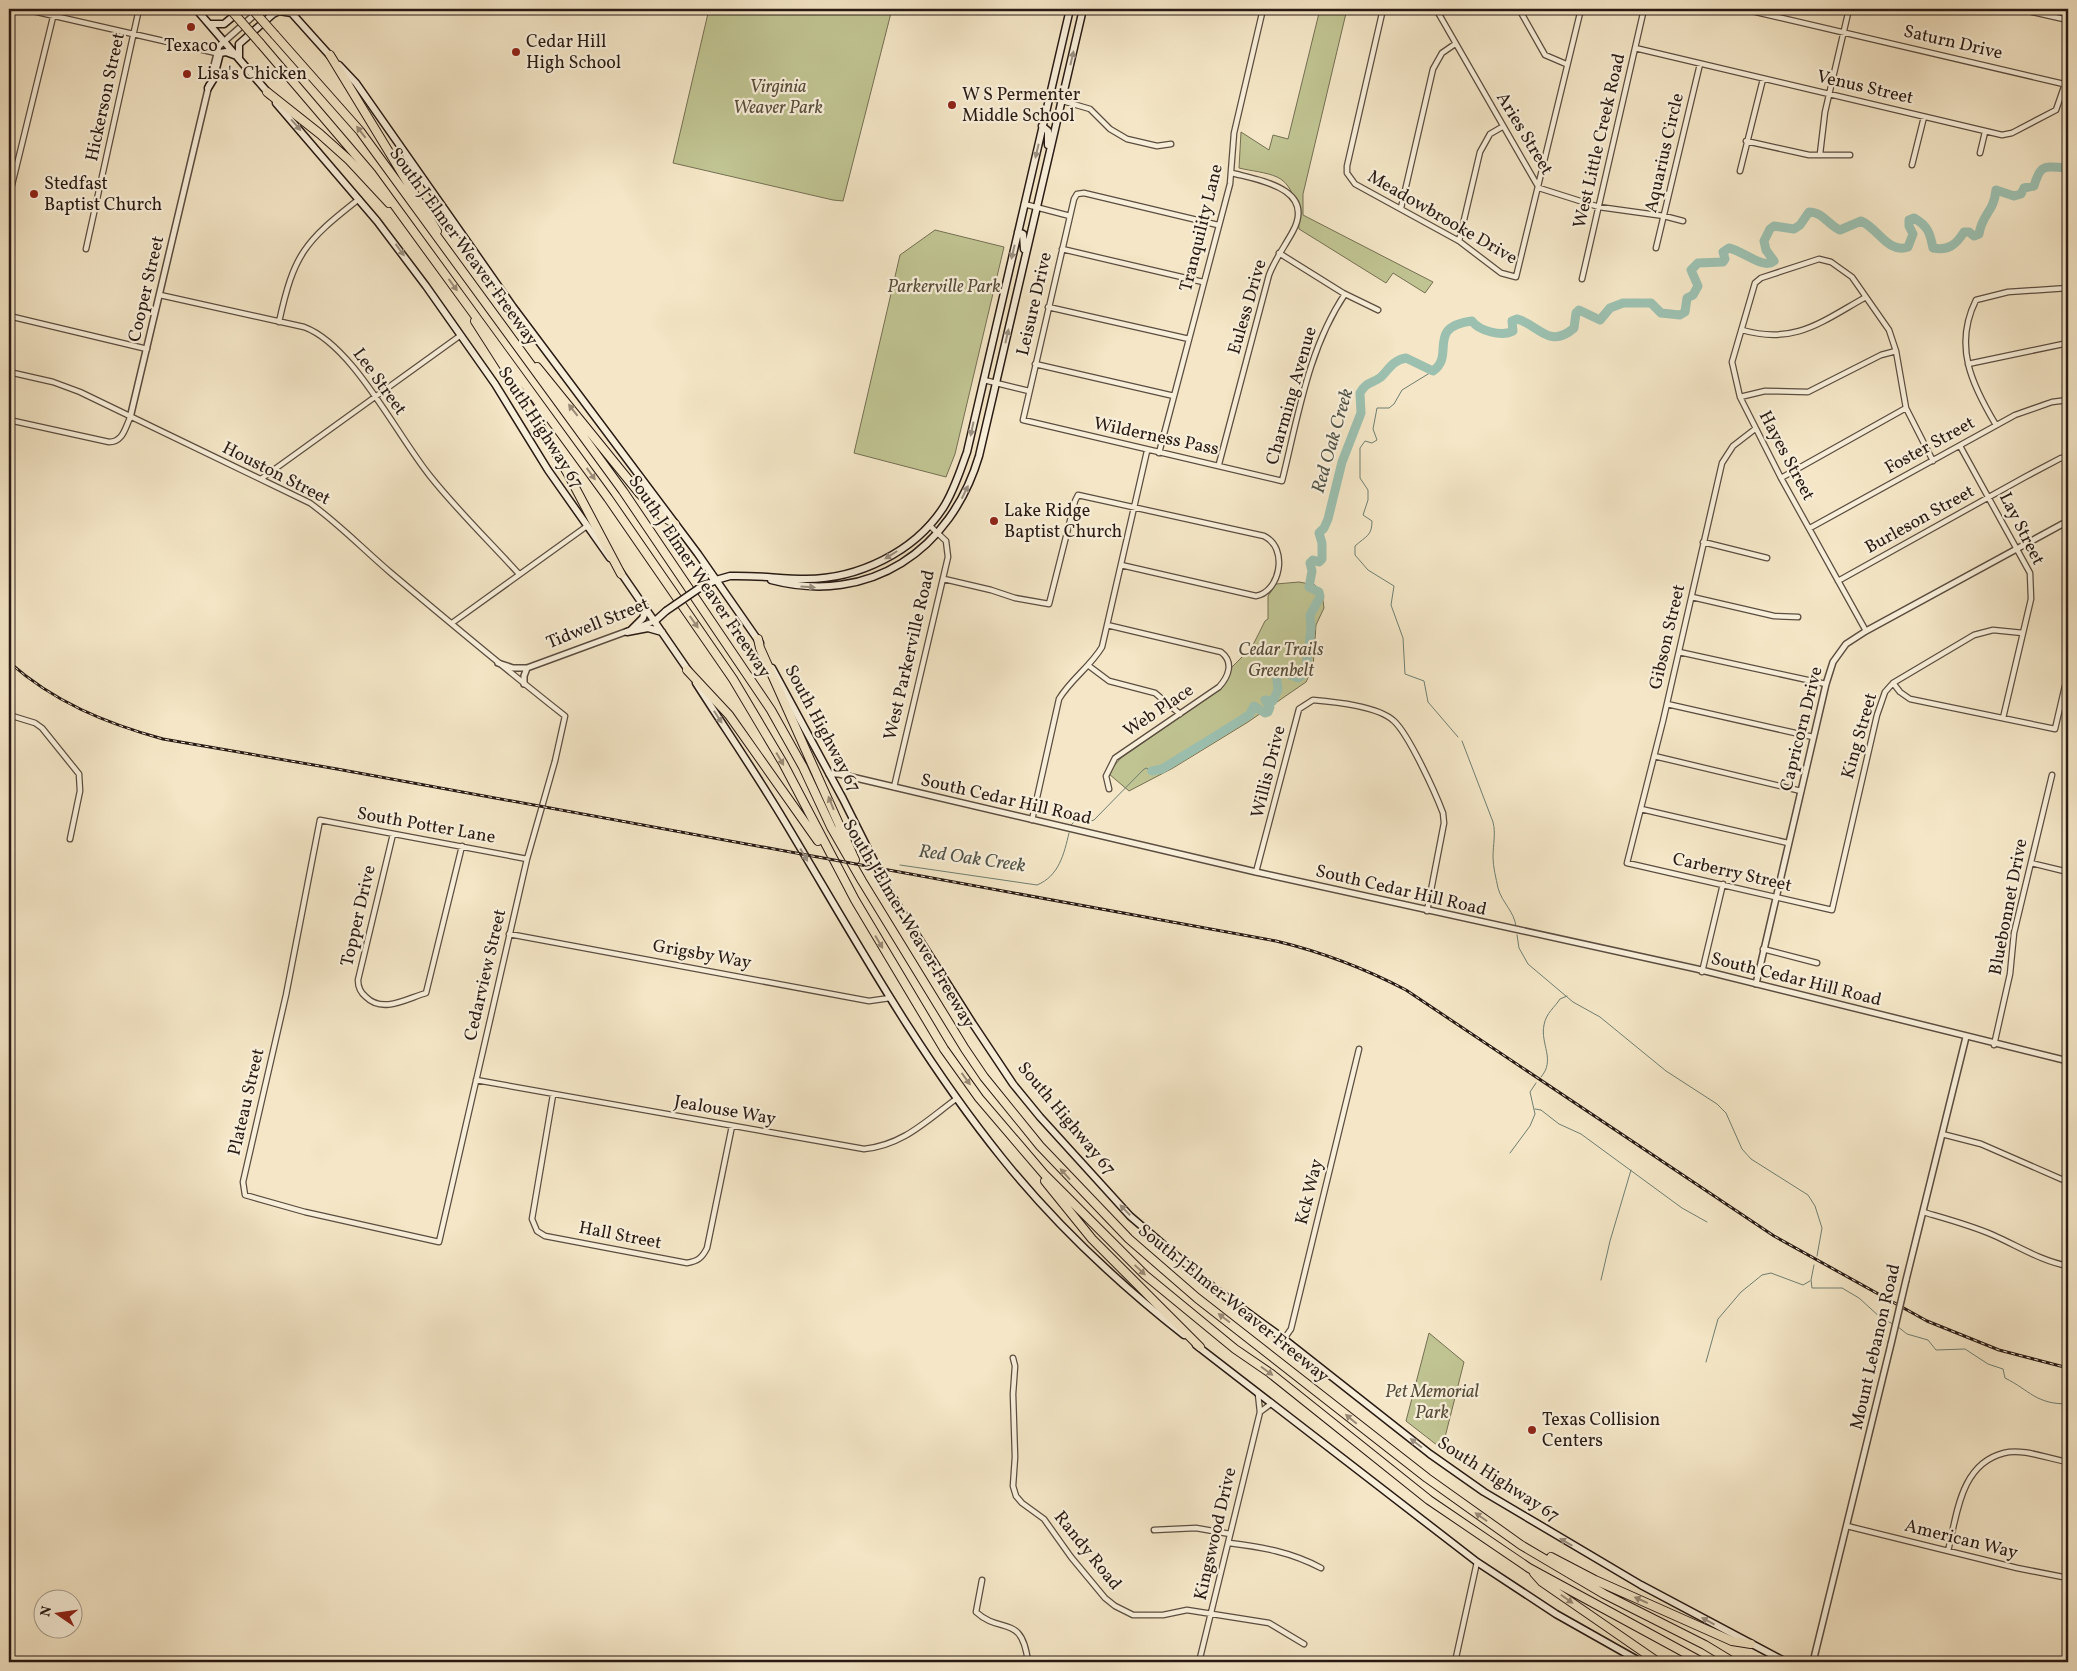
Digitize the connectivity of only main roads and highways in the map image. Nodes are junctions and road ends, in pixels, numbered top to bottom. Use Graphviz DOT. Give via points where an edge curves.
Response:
graph roads {
  1 [pos="196,9"];
  2 [pos="230,9"];
  3 [pos="242,9"];
  4 [pos="252,9"];
  5 [pos="1070,9"];
  6 [pos="1083,9"];
  7 [pos="290,11"];
  8 [pos="210,24"];
  9 [pos="330,55"];
  10 [pos="239,58"];
  11 [pos="208,88"];
  12 [pos="267,92"];
  13 [pos="1042,126"];
  14 [pos="1045,174"];
  15 [pos="404,216"];
  16 [pos="1018,232"];
  17 [pos="441,242"];
  18 [pos="1021,275"];
  19 [pos="470,307"];
  20 [pos="518,350"];
  21 [pos="967,452"];
  22 [pos="979,456"];
  23 [pos="675,524"];
  24 [pos="621,574"];
  25 [pos="761,577"];
  26 [pos="716,580"];
  27 [pos="646,608"];
  28 [pos="655,621"];
  29 [pos="662,632"];
  30 [pos="758,639"];
  31 [pos="688,670"];
  32 [pos="825,848"];
  33 [pos="862,881"];
  34 [pos="1044,1174"];
  35 [pos="1200,1347"];
  36 [pos="1521,1545"];
  37 [pos="1529,1568"];
  38 [pos="1751,1644"];
  39 [pos="1641,1662"];
  40 [pos="1658,1662"];
  41 [pos="1702,1662"];
  42 [pos="1732,1662"];
  43 [pos="1786,1662"];
  1 -- 8 [label="main road, South Highway 67"];
  2 -- 15 [label="highway, South J Elmer Weaver Freeway, bridge" via="347,142"];
  3 -- 8 [label="main road" via="224,24"];
  17 -- 4 [label="highway, South J Elmer Weaver Freeway, one-way, bridge" via="360,130"];
  5 -- 13 [label="main road"];
  14 -- 6 [label="main road, one-way"];
  7 -- 9 [label="main road, South Highway 67"];
  7 -- 10 [label="main road" via="273,14 239,44"];
  8 -- 10 [label="main road, South Highway 67"];
  9 -- 17 [label="highway" via="434,224"];
  9 -- 23 [label="main road, South Highway 67" via="356,84 513,308"];
  10 -- 11 [label="main road" via="220,53"];
  10 -- 12 [label="main road, South Highway 67"];
  12 -- 15 [label="highway" via="303,118 342,153"];
  12 -- 24 [label="main road, South Highway 67, one-way" via="395,244 508,403 548,470"];
  13 -- 14 [label="main road" via="1048,131 1049,138"];
  13 -- 16 [label="main road, one-way"];
  14 -- 18 [label="main road"];
  15 -- 19 [label="highway, South J Elmer Weaver Freeway, one-way"];
  16 -- 18 [label="main road" via="1023,234 1025,241"];
  16 -- 21 [label="main road, one-way"];
  17 -- 20 [label="highway, South J Elmer Weaver Freeway"];
  22 -- 18 [label="main road, one-way"];
  19 -- 24 [label="highway" via="478,327 568,474"];
  19 -- 32 [label="highway, South J Elmer Weaver Freeway, one-way" via="734,679 783,763"];
  23 -- 20 [label="highway, one-way" via="640,494 568,403 530,359"];
  20 -- 33 [label="highway, South J Elmer Weaver Freeway" via="623,491 739,661 803,767 831,827"];
  21 -- 22 [label="main road"];
  21 -- 25 [label="main road, Tidwell Street, one-way" via="949,498 929,525 890,556 851,572 807,579"];
  25 -- 22 [label="main road, Tidwell Street, one-way" via="810,587 829,587 857,582 905,562 938,533 961,501"];
  23 -- 26 [label="main road, South Highway 67"];
  24 -- 27 [label="main road, South Highway 67"];
  25 -- 26 [label="main road, Tidwell Street" via="730,576"];
  26 -- 28 [label="main road, Tidwell Street, bridge" via="698,589"];
  26 -- 30 [label="main road, South Highway 67"];
  27 -- 28 [label="main road, South Highway 67"];
  27 -- 29 [label="main road" via="639,623 627,632 648,628"];
  28 -- 29 [label="main road, South Highway 67"];
  29 -- 31 [label="main road, South Highway 67"];
  33 -- 30 [label="highway, one-way" via="858,865"];
  38 -- 30 [label="main road, South Highway 67, one-way" via="1632,1580 1484,1492 1214,1288 1149,1234 1036,1112 973,1024 890,893"];
  31 -- 32 [label="highway" via="729,715"];
  31 -- 35 [label="main road, South Highway 67, one-way" via="785,822 890,998 956,1098 1050,1214 1143,1303"];
  32 -- 34 [label="highway, South J Elmer Weaver Freeway, one-way" via="944,1049 979,1098"];
  36 -- 33 [label="highway, South J Elmer Weaver Freeway, one-way" via="1427,1478 1197,1298 1104,1215 1040,1146 984,1077"];
  34 -- 35 [label="highway" via="1045,1182 1092,1239"];
  34 -- 37 [label="highway, South J Elmer Weaver Freeway, one-way" via="1138,1268 1202,1322 1429,1500"];
  35 -- 39 [label="main road, South Highway 67" via="1477,1562 1556,1614"];
  38 -- 36 [label="highway, one-way" via="1732,1641"];
  36 -- 42 [label="highway, South J Elmer Weaver Freeway" via="1604,1594"];
  37 -- 40 [label="highway, one-way" via="1542,1582"];
  37 -- 41 [label="highway, South J Elmer Weaver Freeway"];
  38 -- 43 [label="main road, South Highway 67"];
}
